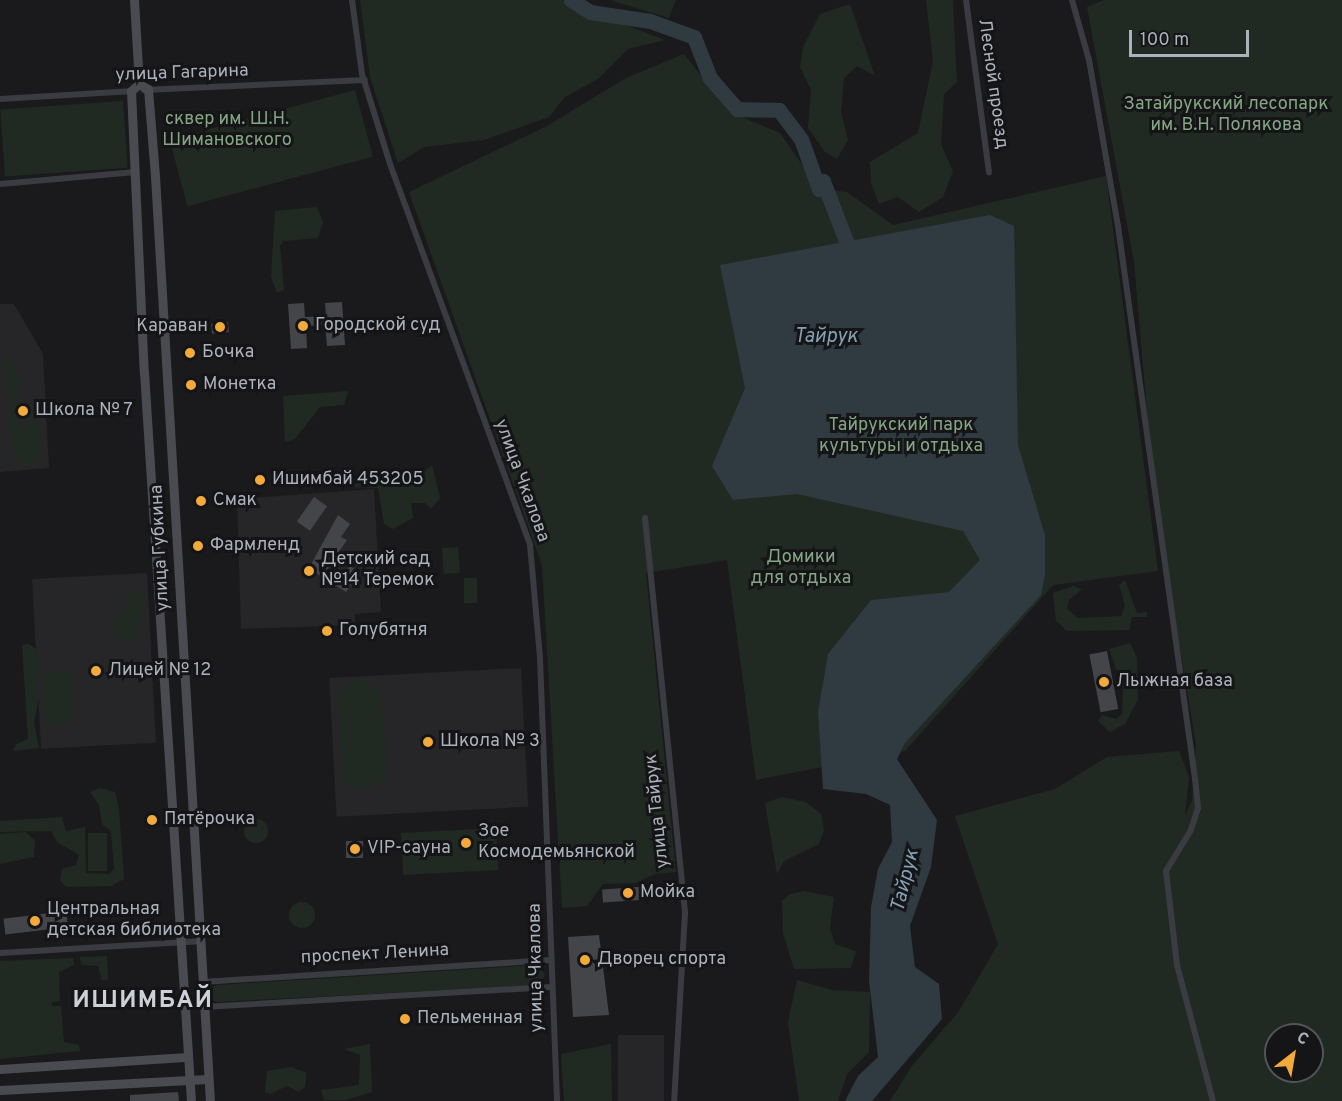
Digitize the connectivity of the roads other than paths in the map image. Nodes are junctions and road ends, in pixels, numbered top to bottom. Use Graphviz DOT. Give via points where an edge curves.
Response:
graph roads {
  1 [pos="134,0"];
  2 [pos="352,0"];
  3 [pos="966,0"];
  4 [pos="1072,0"];
  5 [pos="365,80"];
  6 [pos="139,84"];
  7 [pos="148,89"];
  8 [pos="131,91"];
  9 [pos="0,99"];
  10 [pos="135,172"];
  11 [pos="989,172"];
  12 [pos="0,184"];
  13 [pos="645,518"];
  14 [pos="200,941"];
  15 [pos="180,942"];
  16 [pos="0,953"];
  17 [pos="551,960"];
  18 [pos="202,982"];
  19 [pos="551,987"];
  20 [pos="203,1007"];
  21 [pos="188,1057"];
  22 [pos="0,1069"];
  23 [pos="208,1079"];
  24 [pos="189,1080"];
  25 [pos="0,1090"];
  26 [pos="191,1101"];
  27 [pos="210,1101"];
  28 [pos="557,1101"];
  29 [pos="674,1101"];
  30 [pos="1213,1101"];
  1 -- 6 [label="main road"];
  2 -- 5 [label="street, улица Чкалова"];
  3 -- 11 [label="street, Лесной проезд"];
  4 -- 30 [label="street" via="1089,60 1119,226 1195,779 1198,808 1191,830 1166,871 1177,965"];
  5 -- 7 [label="street, улица Гагарина"];
  5 -- 17 [label="street, улица Чкалова" via="393,173 530,544 541,669"];
  6 -- 7 [label="main road"];
  6 -- 8 [label="main road"];
  7 -- 8 [label="street, улица Гагарина"];
  7 -- 14 [label="main road, улица Губкина"];
  8 -- 9 [label="street, улица Гагарина"];
  8 -- 10 [label="main road, улица Губкина"];
  10 -- 12 [label="street"];
  10 -- 15 [label="main road, улица Губкина"];
  13 -- 29 [label="street, улица Тайрук" via="646,566 685,913"];
  14 -- 15 [label="street"];
  14 -- 18 [label="main road, улица Губкина"];
  15 -- 16 [label="street"];
  15 -- 21 [label="main road, улица Губкина"];
  17 -- 18 [label="street, проспект Ленина"];
  17 -- 19 [label="street, улица Чкалова"];
  18 -- 20 [label="main road, улица Губкина"];
  19 -- 20 [label="street"];
  19 -- 28 [label="street, улица Чкалова"];
  20 -- 23 [label="main road, улица Губкина"];
  21 -- 22 [label="main road"];
  21 -- 24 [label="main road, улица Губкина"];
  23 -- 24 [label="main road"];
  23 -- 27 [label="main road, улица Губкина"];
  24 -- 25 [label="main road"];
  24 -- 26 [label="main road, улица Губкина"];
}
